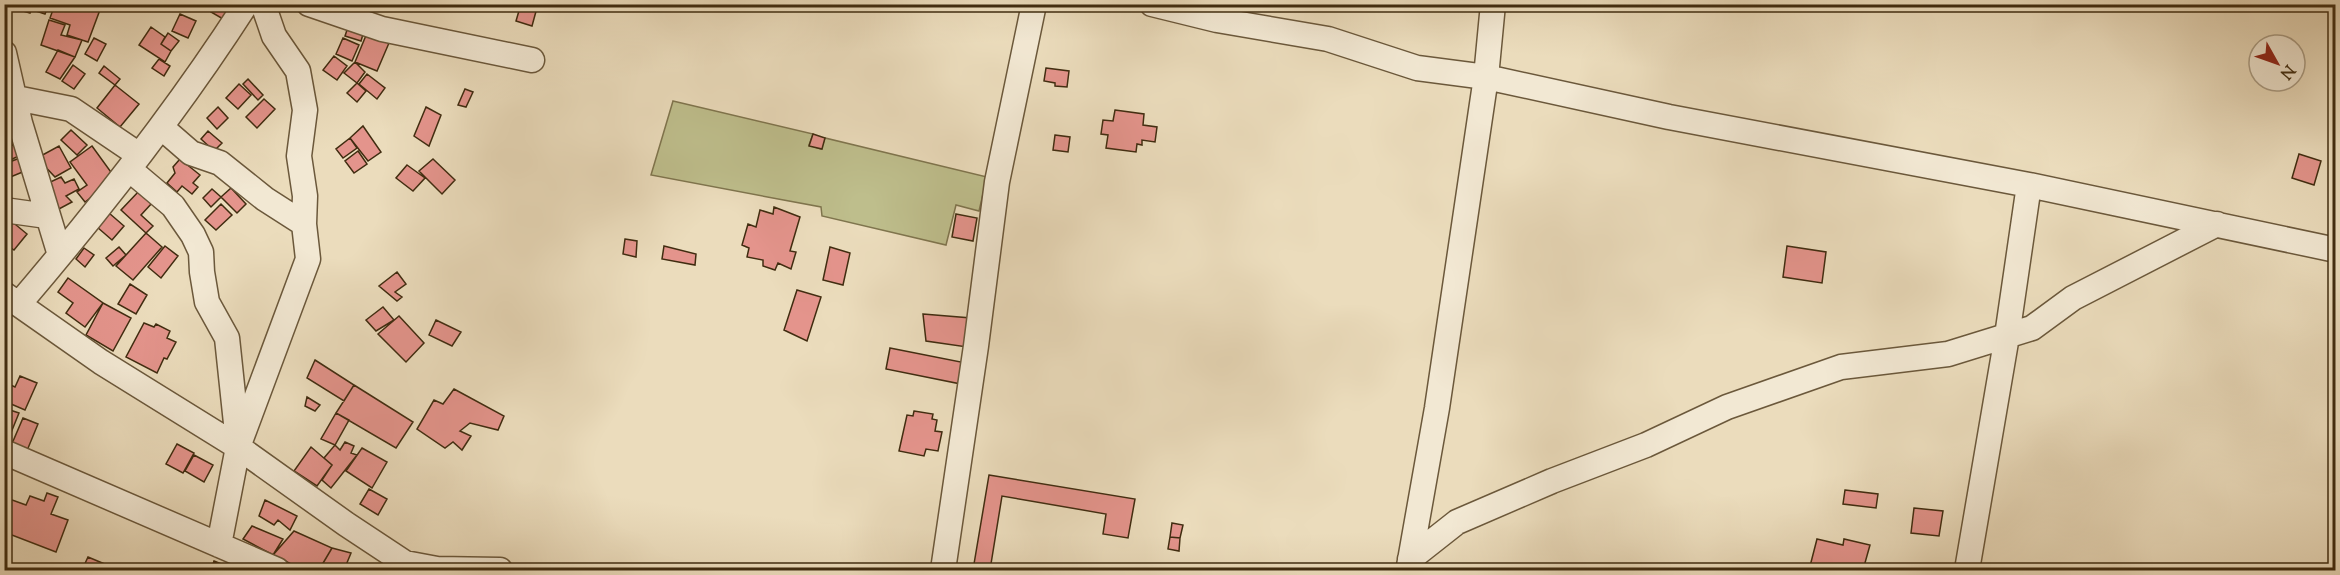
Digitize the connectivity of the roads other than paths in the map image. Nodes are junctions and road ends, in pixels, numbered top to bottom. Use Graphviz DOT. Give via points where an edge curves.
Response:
graph roads {
  1 [pos="246,4"];
  2 [pos="263,4"];
  3 [pos="309,4"];
  4 [pos="1034,4"];
  5 [pos="1152,4"];
  6 [pos="1493,4"];
  7 [pos="4,53"];
  8 [pos="532,60"];
  9 [pos="1486,77"];
  10 [pos="10,94"];
  11 [pos="161,127"];
  12 [pos="134,162"];
  13 [pos="2029,185"];
  14 [pos="4,210"];
  15 [pos="47,216"];
  16 [pos="304,224"];
  17 [pos="2217,224"];
  18 [pos="2336,250"];
  19 [pos="60,255"];
  20 [pos="12,299"];
  21 [pos="2007,336"];
  22 [pos="238,447"];
  23 [pos="4,452"];
  24 [pos="219,545"];
  25 [pos="241,563"];
  26 [pos="1409,565"];
  27 [pos="277,570"];
  28 [pos="500,570"];
  29 [pos="943,570"];
  30 [pos="1967,570"];
  1 -- 11 [label="street"];
  2 -- 16 [label="street" via="274,36 298,71 300,81 305,110 298,156 305,196"];
  3 -- 8 [label="street" via="382,29"];
  4 -- 29 [label="street" via="997,182"];
  5 -- 9 [label="street" via="1217,20 1328,39 1417,68"];
  6 -- 9 [label="street"];
  7 -- 10 [label="street"];
  9 -- 13 [label="street" via="1670,117"];
  9 -- 26 [label="street" via="1437,408"];
  10 -- 12 [label="street" via="71,109"];
  10 -- 15 [label="street"];
  11 -- 12 [label="street"];
  11 -- 16 [label="street" via="191,153 219,164"];
  12 -- 19 [label="street"];
  12 -- 22 [label="street" via="173,206 201,252 207,302 227,338"];
  13 -- 17 [label="street"];
  13 -- 21 [label="street"];
  14 -- 15 [label="street"];
  15 -- 19 [label="street"];
  16 -- 22 [label="street" via="309,259"];
  17 -- 18 [label="street"];
  17 -- 21 [label="street" via="2073,298 2032,328"];
  19 -- 20 [label="street"];
  20 -- 22 [label="street" via="101,362"];
  21 -- 26 [label="street" via="1948,354 1841,367 1727,407 1646,445 1457,522"];
  21 -- 30 [label="street"];
  22 -- 24 [label="street"];
  22 -- 28 [label="street" via="405,563 437,569"];
  23 -- 24 [label="street"];
  24 -- 25 [label="street"];
  25 -- 27 [label="street"];
}
